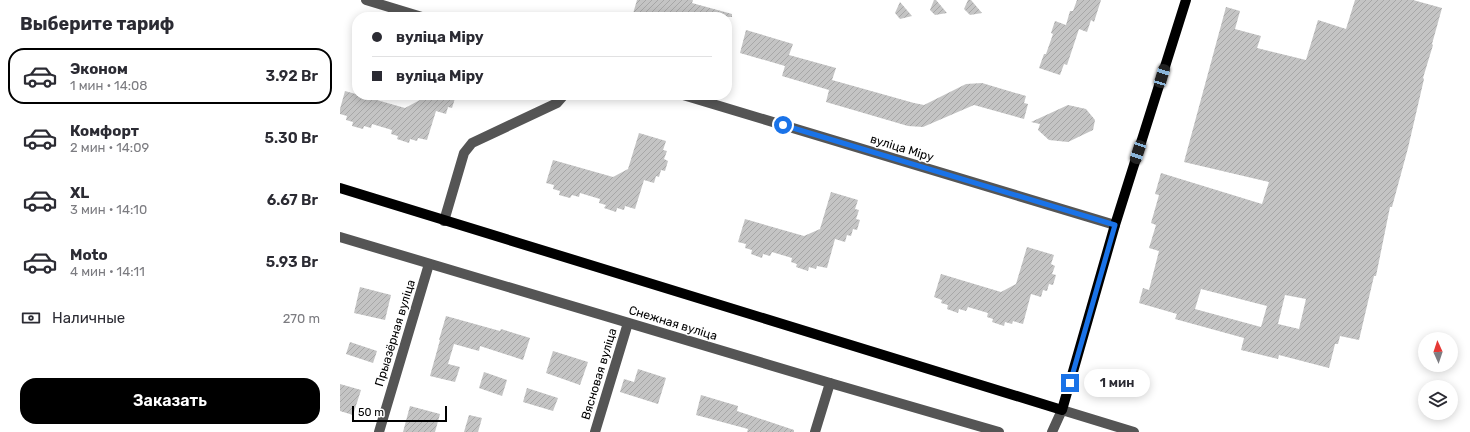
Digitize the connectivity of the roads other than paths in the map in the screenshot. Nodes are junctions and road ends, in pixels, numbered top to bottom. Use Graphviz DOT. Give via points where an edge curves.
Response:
graph roads {
  1 [pos="366,0"];
  2 [pos="1186,0"];
  3 [pos="406,12"];
  4 [pos="560,100"];
  5 [pos="700,100"];
  6 [pos="340,188"];
  7 [pos="444,221"];
  8 [pos="1115,225"];
  9 [pos="340,237"];
  10 [pos="429,264"];
  11 [pos="628,323"];
  12 [pos="830,383"];
  13 [pos="1062,410"];
  14 [pos="379,432"];
  15 [pos="596,432"];
  16 [pos="815,432"];
  17 [pos="999,432"];
  18 [pos="1052,432"];
  19 [pos="1134,432"];
  1 -- 3 [label="street"];
  2 -- 8 [label="main road"];
  4 -- 7 [label="street" via="472,143 464,152"];
  5 -- 8 [label="street, вуліца Міру"];
  6 -- 7 [label="main road"];
  7 -- 13 [label="main road"];
  8 -- 13 [label="main road"];
  9 -- 10 [label="street, Снежная вуліца"];
  10 -- 11 [label="street, Снежная вуліца"];
  10 -- 14 [label="street, Прыазёрная вуліца"];
  11 -- 12 [label="street, Снежная вуліца"];
  11 -- 15 [label="street, Вясновая вуліца"];
  12 -- 16 [label="street"];
  12 -- 17 [label="street, Снежная вуліца"];
  13 -- 18 [label="street"];
  13 -- 19 [label="street"];
}
